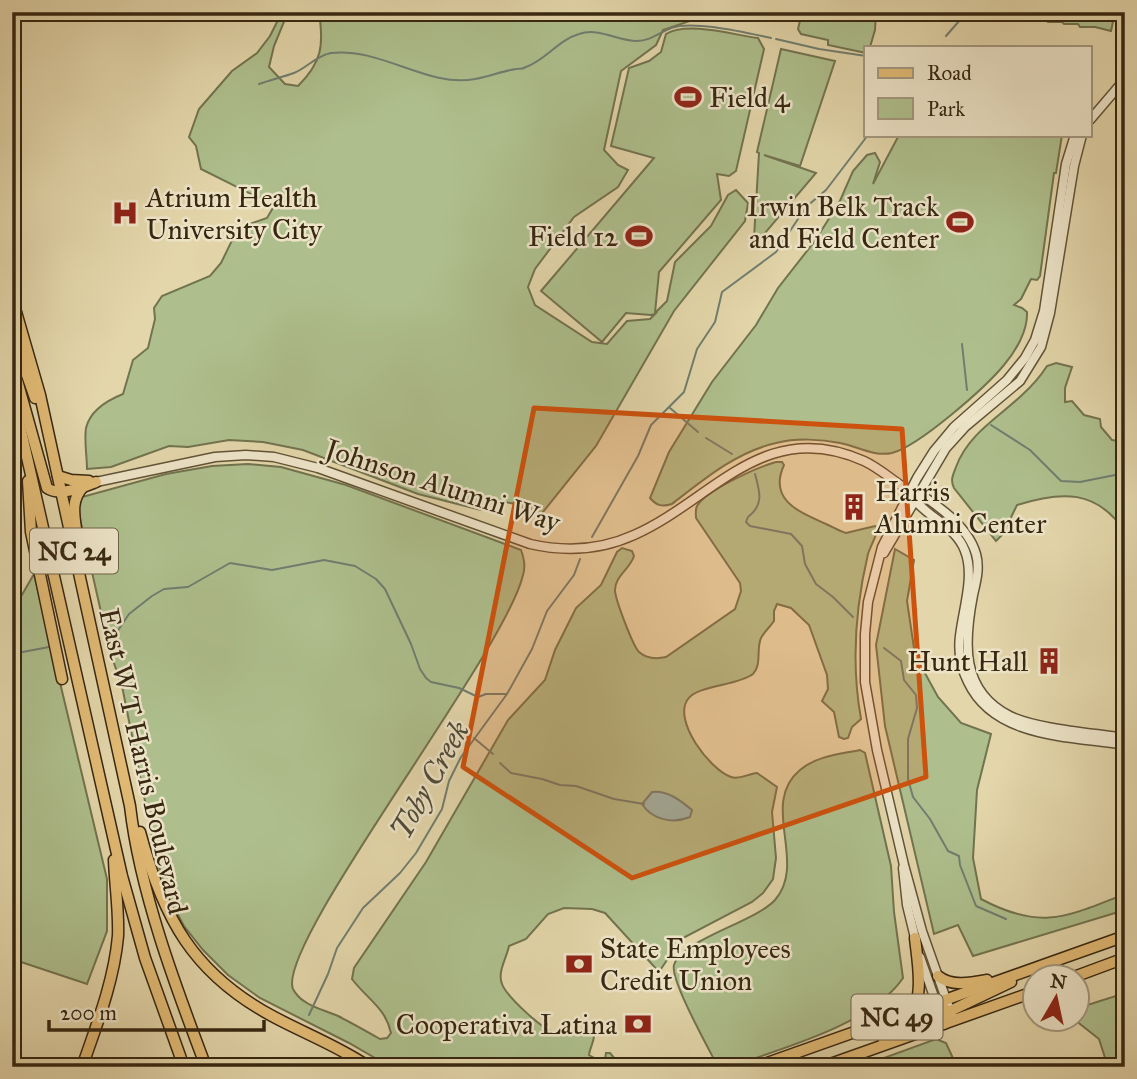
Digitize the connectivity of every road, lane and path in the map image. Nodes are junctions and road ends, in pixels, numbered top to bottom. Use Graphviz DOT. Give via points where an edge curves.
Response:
graph roads {
  1 [pos="1125,72"];
  2 [pos="1125,79"];
  3 [pos="1092,110"];
  4 [pos="1092,118"];
  5 [pos="1075,136"];
  6 [pos="1082,136"];
  7 [pos="12,298"];
  8 [pos="12,332"];
  9 [pos="12,362"];
  10 [pos="12,391"];
  11 [pos="44,417"];
  12 [pos="28,463"];
  13 [pos="58,475"];
  14 [pos="96,482"];
  15 [pos="83,486"];
  16 [pos="62,491"];
  17 [pos="915,495"];
  18 [pos="76,558"];
  19 [pos="62,679"];
  20 [pos="1125,738"];
  21 [pos="1125,745"];
  22 [pos="130,806"];
  23 [pos="112,828"];
  24 [pos="904,865"];
  25 [pos="1125,936"];
  26 [pos="915,938"];
  27 [pos="1125,958"];
  28 [pos="1055,961"];
  29 [pos="1092,970"];
  30 [pos="1015,975"];
  31 [pos="938,976"];
  32 [pos="1021,995"];
  33 [pos="941,1001"];
  34 [pos="908,1013"];
  35 [pos="947,1017"];
  36 [pos="82,1067"];
  37 [pos="184,1067"];
  38 [pos="206,1067"];
  39 [pos="369,1067"];
  40 [pos="755,1067"];
  41 [pos="822,1067"];
  1 -- 3 [label="street"];
  2 -- 4 [label="street"];
  5 -- 17 [label="street" via="1035,340 1007,380 947,435 918,477"];
  6 -- 17 [label="street" via="1041,347 1020,381 954,438"];
  7 -- 11 [label="main road, East W T Harris Boulevard / NC 24"];
  8 -- 11 [label="main road"];
  9 -- 16 [label="main road" via="46,485 51,491"];
  10 -- 12 [label="main road, East W T Harris Boulevard / NC 24"];
  11 -- 13 [label="main road, East W T Harris Boulevard / NC 24"];
  12 -- 19 [label="main road" via="32,533"];
  12 -- 23 [label="main road, East W T Harris Boulevard / NC 24"];
  13 -- 14 [label="main road"];
  13 -- 16 [label="main road, East W T Harris Boulevard / NC 24"];
  14 -- 15 [label="main road"];
  14 -- 17 [label="street, Johnson Alumni Way" via="215,457 274,457 318,468 523,542 569,549 635,535 742,466 782,452 818,450 857,458"];
  15 -- 16 [label="main road"];
  15 -- 18 [label="main road" via="74,504"];
  16 -- 18 [label="main road, East W T Harris Boulevard / NC 24"];
  17 -- 20 [label="street, Johnson Alumni Way" via="961,528 975,551 978,570 967,652 982,693 1001,711 1022,721"];
  17 -- 21 [label="street, Johnson Alumni Way" via="960,540 966,553 969,570 960,659 982,704 1020,728"];
  17 -- 24 [label="street" via="885,541 866,619 865,681"];
  18 -- 22 [label="main road, East W T Harris Boulevard / NC 24"];
  22 -- 38 [label="main road, East W T Harris Boulevard / NC 24" via="154,915"];
  22 -- 39 [label="main road" via="156,886 192,952 253,1004"];
  23 -- 36 [label="main road" via="118,906 115,957"];
  23 -- 37 [label="main road, East W T Harris Boulevard / NC 24" via="145,958"];
  24 -- 26 [label="street"];
  24 -- 31 [label="street"];
  25 -- 28 [label="main road, NC 49"];
  26 -- 33 [label="street"];
  26 -- 34 [label="main road, NC 49" via="918,999"];
  27 -- 29 [label="main road"];
  28 -- 30 [label="main road, NC 49"];
  28 -- 35 [label="main road"];
  30 -- 31 [label="main road" via="961,983"];
  30 -- 33 [label="main road, NC 49"];
  31 -- 33 [label="street"];
  32 -- 35 [label="main road, NC 49"];
  33 -- 34 [label="main road, NC 49"];
  33 -- 35 [label="main road"];
  34 -- 40 [label="main road, NC 49"];
  35 -- 41 [label="main road, NC 49" via="870,1044"];
}
